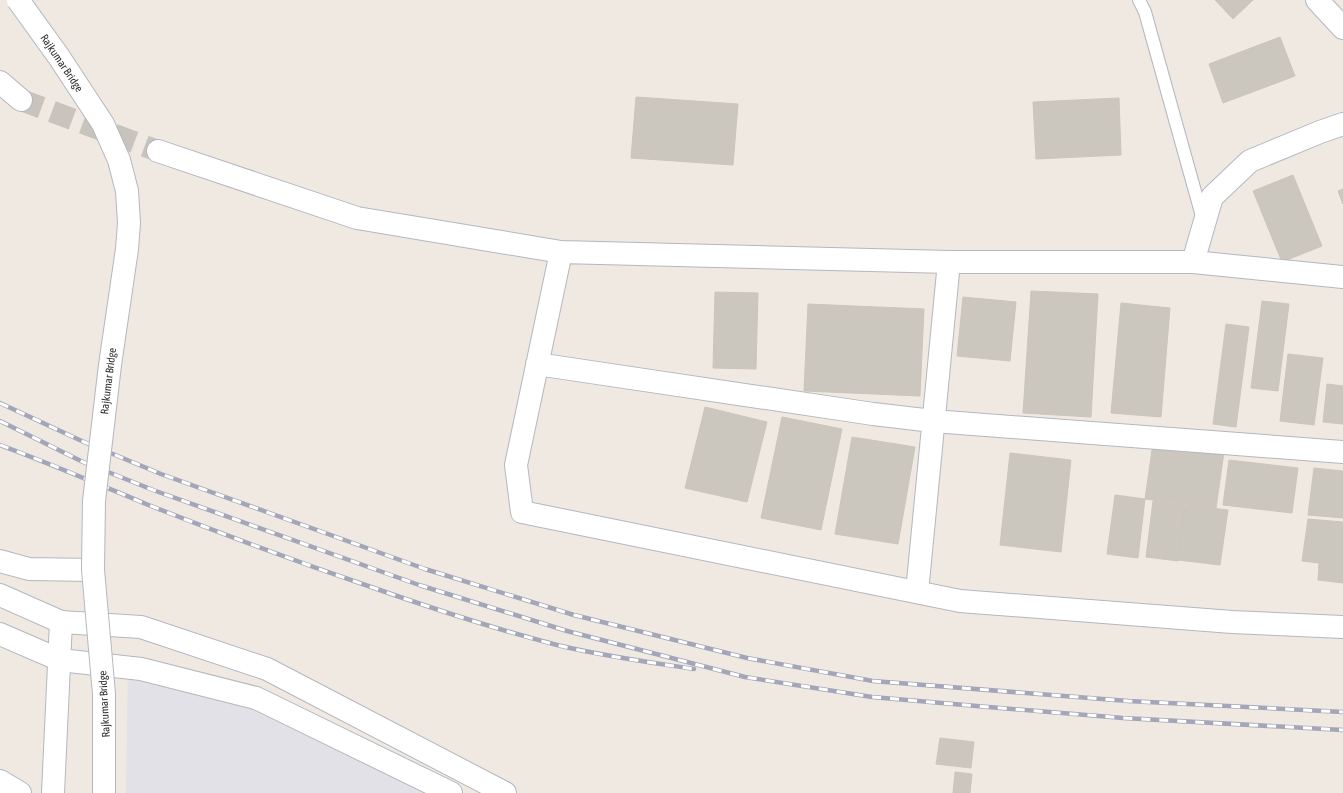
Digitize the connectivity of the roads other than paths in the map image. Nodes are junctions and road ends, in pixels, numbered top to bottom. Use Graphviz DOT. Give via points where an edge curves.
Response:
graph roads {
  1 [pos="18,0"];
  2 [pos="1140,0"];
  3 [pos="1317,0"];
  4 [pos="1343,28"];
  5 [pos="0,82"];
  6 [pos="21,100"];
  7 [pos="1343,124"];
  8 [pos="158,151"];
  9 [pos="1204,224"];
  10 [pos="561,252"];
  11 [pos="949,262"];
  12 [pos="1193,262"];
  13 [pos="1343,277"];
  14 [pos="537,364"];
  15 [pos="934,421"];
  16 [pos="1343,452"];
  17 [pos="0,561"];
  18 [pos="93,570"];
  19 [pos="916,592"];
  20 [pos="0,595"];
  21 [pos="61,622"];
  22 [pos="1343,627"];
  23 [pos="0,634"];
  24 [pos="60,660"];
  25 [pos="0,781"];
  26 [pos="20,793"];
  27 [pos="53,793"];
  28 [pos="104,793"];
  29 [pos="451,793"];
  30 [pos="505,793"];
  1 -- 18 [label="street, Rajkumar Bridge, bridge" via="103,124 119,160 127,191 127,249 94,501"];
  2 -- 9 [label="lane"];
  3 -- 4 [label="street"];
  5 -- 6 [label="street"];
  7 -- 9 [label="street" via="1250,161 1212,197"];
  8 -- 10 [label="street" via="357,218"];
  9 -- 12 [label="street"];
  10 -- 11 [label="street"];
  10 -- 14 [label="street"];
  11 -- 12 [label="street"];
  11 -- 15 [label="street"];
  12 -- 13 [label="street"];
  14 -- 15 [label="street"];
  14 -- 19 [label="street" via="516,465 522,512"];
  15 -- 16 [label="street"];
  15 -- 19 [label="street"];
  17 -- 18 [label="street" via="29,569"];
  18 -- 28 [label="street, Rajkumar Bridge, bridge" via="104,694"];
  19 -- 22 [label="street" via="960,601 1232,622"];
  20 -- 21 [label="street"];
  21 -- 24 [label="street"];
  21 -- 30 [label="street" via="141,627 267,669"];
  23 -- 24 [label="street"];
  24 -- 27 [label="street"];
  24 -- 29 [label="street" via="142,669 256,698"];
  25 -- 26 [label="street"];
}
